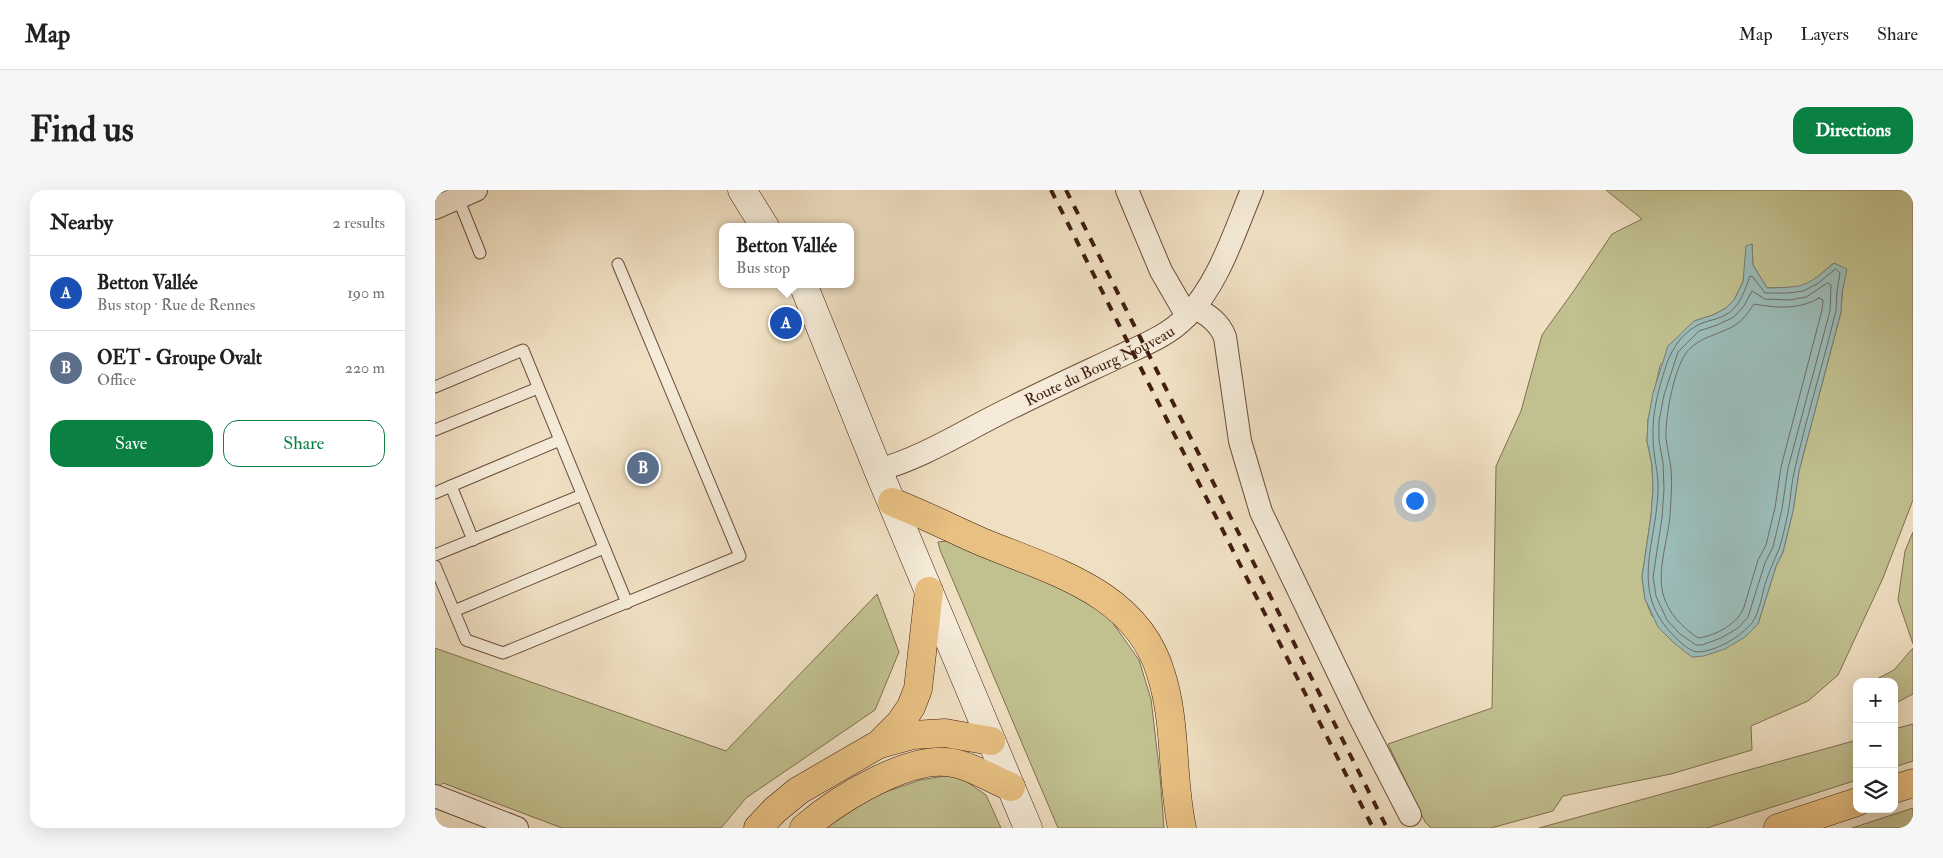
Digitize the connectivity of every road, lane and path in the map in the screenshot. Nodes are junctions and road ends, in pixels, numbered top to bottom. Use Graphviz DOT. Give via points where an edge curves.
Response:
graph roads {
  1 [pos="742,190"];
  2 [pos="759,190"];
  3 [pos="1127,190"];
  4 [pos="1252,190"];
  5 [pos="467,194"];
  6 [pos="435,208"];
  7 [pos="763,223"];
  8 [pos="774,223"];
  9 [pos="480,253"];
  10 [pos="618,264"];
  11 [pos="804,288"];
  12 [pos="1190,312"];
  13 [pos="435,387"];
  14 [pos="538,388"];
  15 [pos="435,430"];
  16 [pos="560,440"];
  17 [pos="878,470"];
  18 [pos="451,486"];
  19 [pos="435,493"];
  20 [pos="582,495"];
  21 [pos="892,502"];
  22 [pos="473,540"];
  23 [pos="605,548"];
  24 [pos="435,555"];
  25 [pos="435,566"];
  26 [pos="929,591"];
  27 [pos="627,603"];
  28 [pos="454,611"];
  29 [pos="991,741"];
  30 [pos="879,744"];
  31 [pos="1913,783"];
  32 [pos="1011,787"];
  33 [pos="1898,788"];
  34 [pos="435,796"];
  35 [pos="1853,803"];
  36 [pos="1410,815"];
  37 [pos="517,828"];
  38 [pos="758,828"];
  39 [pos="804,828"];
  40 [pos="1028,828"];
  41 [pos="1182,828"];
  42 [pos="1778,828"];
  1 -- 7 [label="main road"];
  2 -- 8 [label="main road"];
  3 -- 12 [label="street" via="1161,271"];
  4 -- 12 [label="street, Route du Bourg Nouveau" via="1215,277"];
  5 -- 6 [label="street"];
  5 -- 9 [label="lane"];
  10 -- 27 [label="lane" via="740,556"];
  11 -- 17 [label="main road"];
  12 -- 17 [label="street, Route du Bourg Nouveau" via="1167,333 902,463"];
  12 -- 36 [label="street" via="1214,320 1225,337 1240,441 1261,512"];
  13 -- 14 [label="lane" via="521,345"];
  14 -- 15 [label="lane"];
  14 -- 16 [label="lane"];
  16 -- 18 [label="lane"];
  16 -- 20 [label="lane"];
  17 -- 21 [label="main road"];
  18 -- 19 [label="lane"];
  18 -- 22 [label="lane"];
  20 -- 22 [label="lane"];
  20 -- 23 [label="lane"];
  21 -- 26 [label="main road"];
  21 -- 41 [label="main road" via="1076,581 1103,595 1124,613 1139,630 1161,672 1170,713"];
  22 -- 24 [label="lane"];
  23 -- 27 [label="lane"];
  23 -- 28 [label="lane"];
  25 -- 28 [label="lane"];
  26 -- 29 [label="main road"];
  26 -- 30 [label="main road" via="918,689 900,724"];
  27 -- 28 [label="lane" via="503,653 466,640"];
  29 -- 30 [label="main road" via="945,733 913,735"];
  29 -- 32 [label="main road"];
  30 -- 38 [label="main road" via="798,791"];
  31 -- 33 [label="main road"];
  32 -- 39 [label="main road" via="957,763 936,762 886,776 858,790"];
  32 -- 40 [label="main road"];
  34 -- 37 [label="street"];
  35 -- 42 [label="main road"];
}
